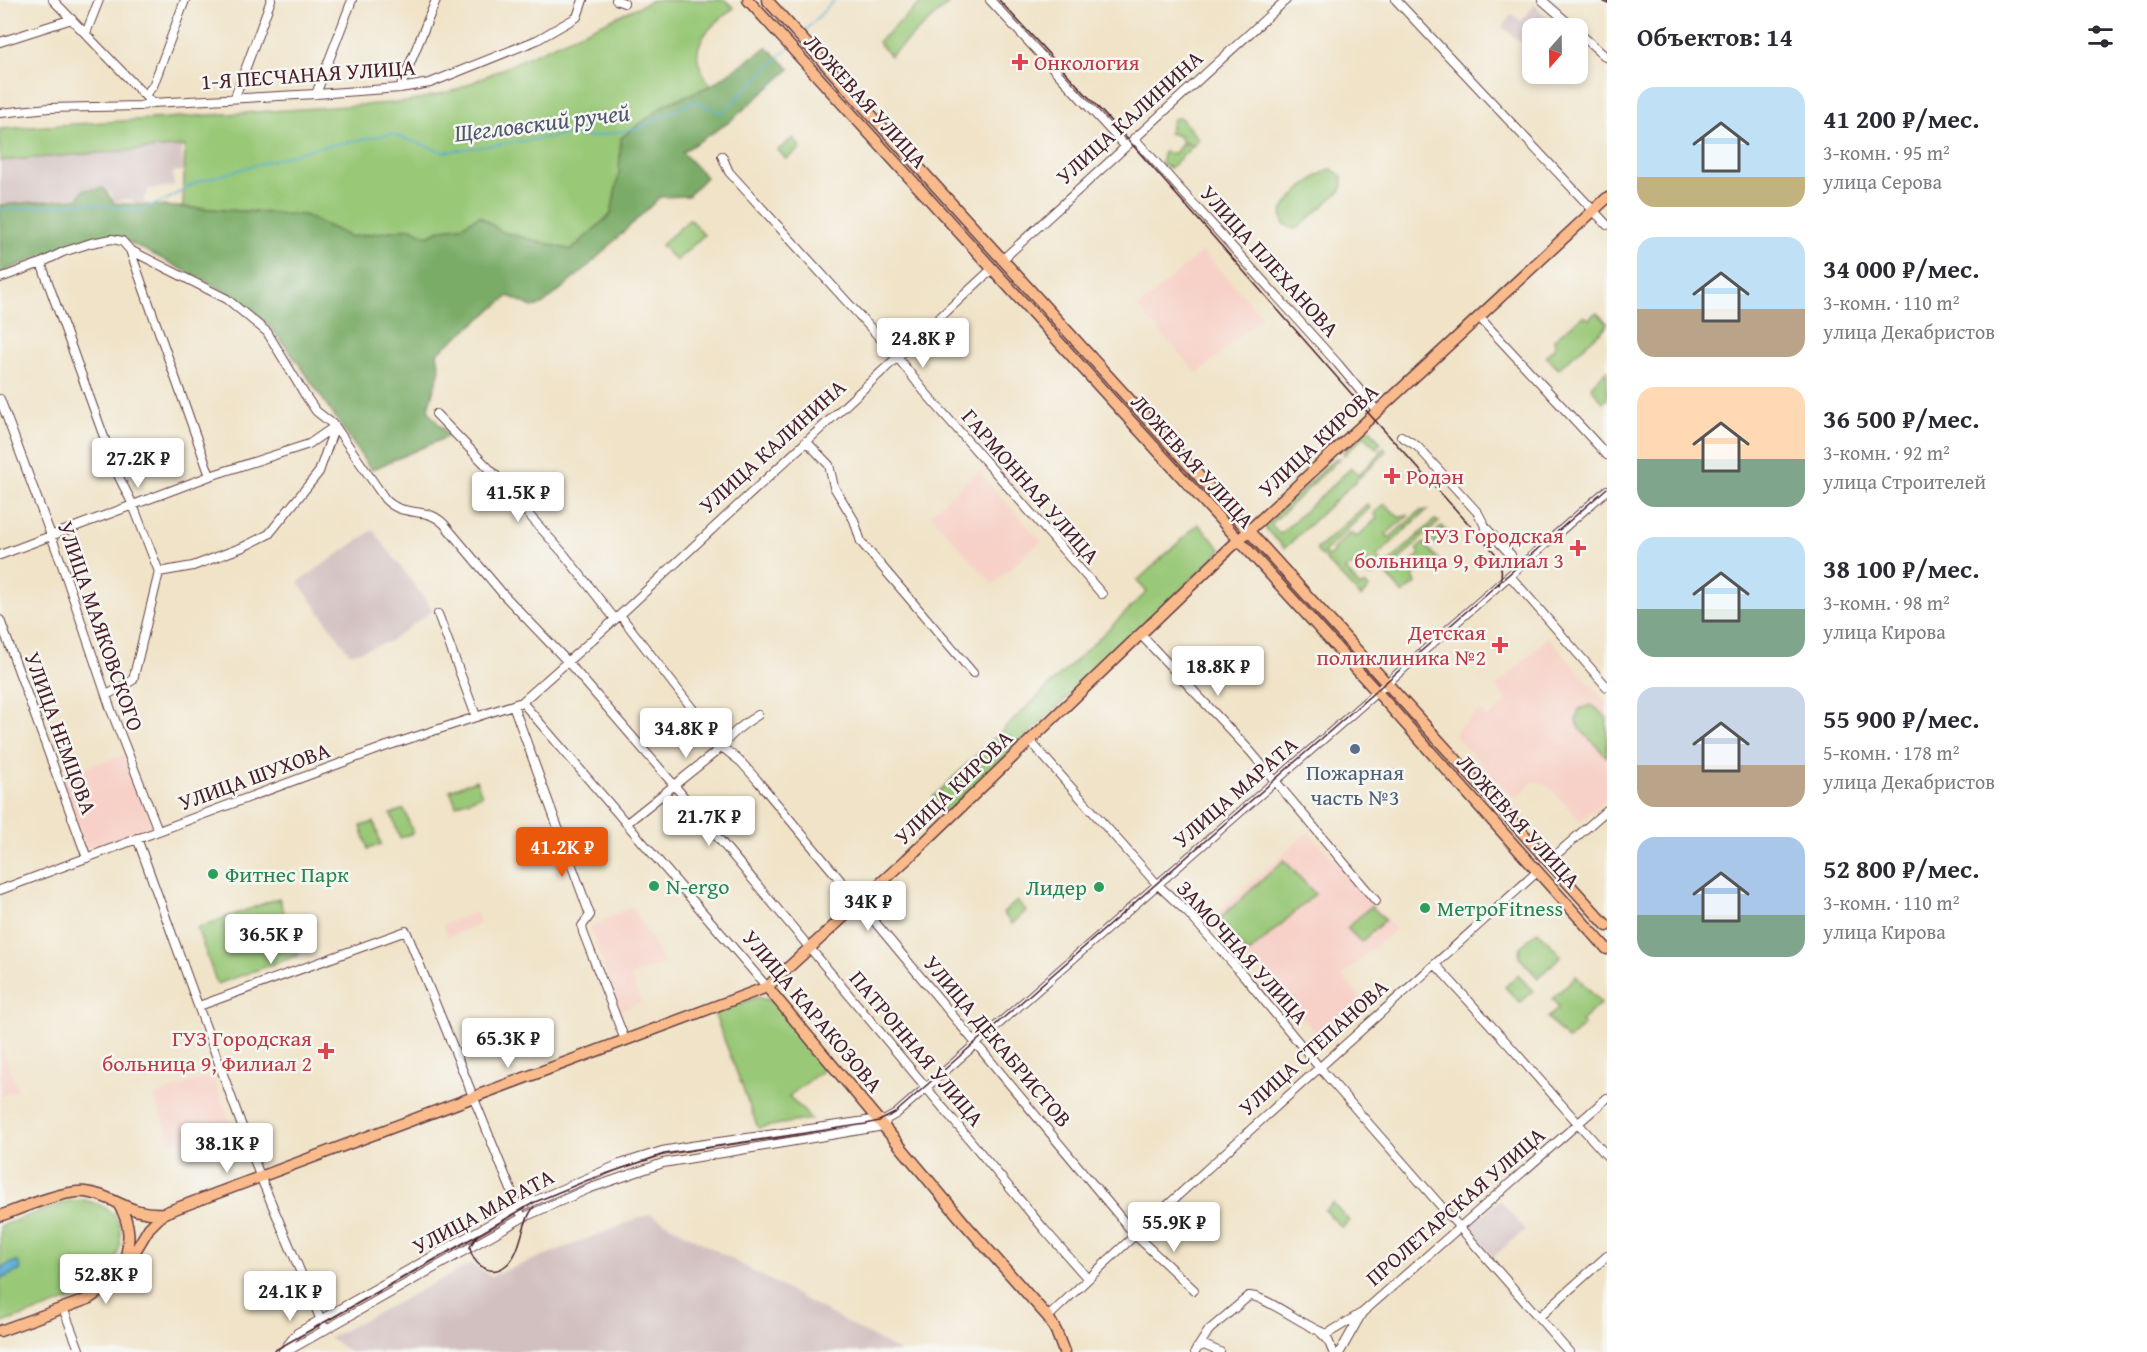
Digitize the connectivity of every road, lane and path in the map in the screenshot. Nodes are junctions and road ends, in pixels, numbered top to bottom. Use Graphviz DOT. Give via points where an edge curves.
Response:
graph roads {
  1 [pos="53,0"];
  2 [pos="99,0"];
  3 [pos="185,0"];
  4 [pos="271,0"];
  5 [pos="352,0"];
  6 [pos="436,0"];
  7 [pos="583,0"];
  8 [pos="748,0"];
  9 [pos="767,0"];
  10 [pos="990,0"];
  11 [pos="1286,0"];
  12 [pos="1396,0"];
  13 [pos="1542,0"];
  14 [pos="1563,18"];
  15 [pos="72,19"];
  16 [pos="86,33"];
  17 [pos="1588,41"];
  18 [pos="0,42"];
  19 [pos="817,56"];
  20 [pos="1607,58"];
  21 [pos="806,64"];
  22 [pos="400,88"];
  23 [pos="316,94"];
  24 [pos="146,95"];
  25 [pos="235,97"];
  26 [pos="152,103"];
  27 [pos="0,113"];
  28 [pos="1134,138"];
  29 [pos="1125,146"];
  30 [pos="722,156"];
  31 [pos="1607,198"];
  32 [pos="1593,210"];
  33 [pos="1607,225"];
  34 [pos="130,250"];
  35 [pos="1002,260"];
  36 [pos="41,263"];
  37 [pos="992,269"];
  38 [pos="0,278"];
  39 [pos="1479,317"];
  40 [pos="898,358"];
  41 [pos="0,399"];
  42 [pos="1377,411"];
  43 [pos="436,414"];
  44 [pos="335,426"];
  45 [pos="1401,436"];
  46 [pos="806,441"];
  47 [pos="1607,455"];
  48 [pos="210,476"];
  49 [pos="1607,490"];
  50 [pos="133,506"];
  51 [pos="1250,531"];
  52 [pos="50,535"];
  53 [pos="1239,541"];
  54 [pos="0,555"];
  55 [pos="1511,555"];
  56 [pos="159,572"];
  57 [pos="1510,576"];
  58 [pos="1102,594"];
  59 [pos="438,614"];
  60 [pos="617,617"];
  61 [pos="0,620"];
  62 [pos="1141,634"];
  63 [pos="567,661"];
  64 [pos="973,673"];
  65 [pos="1388,683"];
  66 [pos="1607,687"];
  67 [pos="1377,692"];
  68 [pos="107,695"];
  69 [pos="518,703"];
  70 [pos="758,715"];
  71 [pos="476,716"];
  72 [pos="1030,741"];
  73 [pos="722,747"];
  74 [pos="1455,758"];
  75 [pos="1445,767"];
  76 [pos="1275,781"];
  77 [pos="675,785"];
  78 [pos="1607,810"];
  79 [pos="627,823"];
  80 [pos="158,830"];
  81 [pos="137,838"];
  82 [pos="87,858"];
  83 [pos="1549,861"];
  84 [pos="1538,871"];
  85 [pos="1157,884"];
  86 [pos="0,890"];
  87 [pos="1376,901"];
  88 [pos="860,902"];
  89 [pos="1607,926"];
  90 [pos="809,948"];
  91 [pos="1607,948"];
  92 [pos="1435,964"];
  93 [pos="767,987"];
  94 [pos="199,1006"];
  95 [pos="625,1040"];
  96 [pos="976,1043"];
  97 [pos="1319,1067"];
  98 [pos="927,1087"];
  99 [pos="473,1097"];
  100 [pos="1607,1098"];
  101 [pos="883,1121"];
  102 [pos="1578,1123"];
  103 [pos="1607,1155"];
  104 [pos="635,1160"];
  105 [pos="639,1170"];
  106 [pos="260,1176"];
  107 [pos="119,1205"];
  108 [pos="518,1208"];
  109 [pos="164,1213"];
  110 [pos="0,1216"];
  111 [pos="522,1218"];
  112 [pos="1460,1226"];
  113 [pos="1135,1235"];
  114 [pos="1607,1256"];
  115 [pos="119,1278"];
  116 [pos="1088,1279"];
  117 [pos="383,1285"];
  118 [pos="1194,1290"];
  119 [pos="388,1294"];
  120 [pos="63,1308"];
  121 [pos="1362,1313"];
  122 [pos="1048,1317"];
  123 [pos="1539,1317"];
  124 [pos="321,1318"];
  125 [pos="325,1330"];
  126 [pos="0,1331"];
  127 [pos="1321,1333"];
  128 [pos="1196,1350"];
  129 [pos="80,1352"];
  130 [pos="284,1352"];
  131 [pos="1064,1352"];
  132 [pos="1220,1352"];
  133 [pos="1333,1352"];
  134 [pos="1340,1352"];
  135 [pos="1569,1352"];
  1 -- 15 [label="street"];
  2 -- 16 [label="street"];
  3 -- 24 [label="street" via="153,86"];
  4 -- 25 [label="street"];
  5 -- 23 [label="street"];
  6 -- 22 [label="street"];
  7 -- 22 [label="street, 1-Я ПЕСЧАНАЯ УЛИЦА" via="577,17 537,40 430,83"];
  8 -- 21 [label="main road, ЛОЖЕВАЯ УЛИЦА"];
  9 -- 19 [label="main road, ЛОЖЕВАЯ УЛИЦА"];
  10 -- 29 [label="street"];
  11 -- 28 [label="street, УЛИЦА КАЛИНИНА"];
  12 -- 32 [label="street"];
  13 -- 14 [label="street"];
  15 -- 16 [label="street"];
  15 -- 18 [label="street"];
  16 -- 24 [label="street"];
  17 -- 20 [label="street"];
  19 -- 21 [label="main road" via="814,64"];
  19 -- 35 [label="main road, ЛОЖЕВАЯ УЛИЦА"];
  21 -- 37 [label="main road, ЛОЖЕВАЯ УЛИЦА"];
  22 -- 23 [label="street, 1-Я ПЕСЧАНАЯ УЛИЦА"];
  23 -- 25 [label="street, 1-Я ПЕСЧАНАЯ УЛИЦА"];
  24 -- 26 [label="street"];
  25 -- 26 [label="street, 1-Я ПЕСЧАНАЯ УЛИЦА"];
  26 -- 27 [label="street, 1-Я ПЕСЧАНАЯ УЛИЦА"];
  28 -- 29 [label="street, УЛИЦА КАЛИНИНА"];
  28 -- 42 [label="street, УЛИЦА ПЛЕХАНОВА"];
  29 -- 35 [label="street, УЛИЦА КАЛИНИНА"];
  30 -- 40 [label="street, ГАРМОННАЯ УЛИЦА" via="729,172"];
  31 -- 32 [label="main road, УЛИЦА КИРОВА"];
  32 -- 33 [label="street"];
  32 -- 39 [label="main road, УЛИЦА КИРОВА"];
  34 -- 36 [label="street, ПАТРОННАЯ УЛИЦА" via="122,241 112,239 63,252"];
  34 -- 44 [label="street, ПАТРОННАЯ УЛИЦА" via="227,298 244,312 267,332 316,411"];
  34 -- 48 [label="street"];
  35 -- 37 [label="main road, УЛИЦА КАЛИНИНА"];
  35 -- 51 [label="main road, ЛОЖЕВАЯ УЛИЦА"];
  36 -- 38 [label="street"];
  36 -- 50 [label="street" via="117,473"];
  37 -- 40 [label="street, УЛИЦА КАЛИНИНА"];
  37 -- 53 [label="main road, ЛОЖЕВАЯ УЛИЦА"];
  39 -- 42 [label="main road, УЛИЦА КИРОВА"];
  39 -- 47 [label="street"];
  40 -- 46 [label="street, УЛИЦА КАЛИНИНА"];
  40 -- 58 [label="street, ГАРМОННАЯ УЛИЦА"];
  41 -- 52 [label="street, УЛИЦА МАЯКОВСКОГО"];
  42 -- 51 [label="main road, УЛИЦА КИРОВА"];
  43 -- 60 [label="street, УЛИЦА ДЕКАБРИСТОВ" via="509,489"];
  44 -- 48 [label="street" via="309,444"];
  44 -- 56 [label="street" via="319,472 269,534 193,566"];
  44 -- 63 [label="street, ПАТРОННАЯ УЛИЦА" via="390,505 439,519"];
  45 -- 55 [label="street" via="1417,446"];
  46 -- 60 [label="street, УЛИЦА КАЛИНИНА"];
  46 -- 64 [label="street" via="829,465 834,487 854,520 861,542"];
  48 -- 50 [label="street"];
  49 -- 57 [label="street, УЛИЦА МАРАТА"];
  50 -- 52 [label="street"];
  50 -- 56 [label="street"];
  51 -- 53 [label="main road, УЛИЦА КИРОВА"];
  51 -- 65 [label="main road, ЛОЖЕВАЯ УЛИЦА"];
  52 -- 54 [label="street"];
  52 -- 68 [label="street, УЛИЦА МАЯКОВСКОГО"];
  53 -- 62 [label="main road, УЛИЦА КИРОВА"];
  53 -- 67 [label="main road, ЛОЖЕВАЯ УЛИЦА"];
  56 -- 68 [label="street" via="133,680"];
  57 -- 65 [label="street, УЛИЦА МАРАТА"];
  57 -- 66 [label="street"];
  59 -- 71 [label="street"];
  60 -- 63 [label="street, УЛИЦА КАЛИНИНА"];
  60 -- 73 [label="street, УЛИЦА ДЕКАБРИСТОВ"];
  61 -- 82 [label="street, УЛИЦА НЕМЦОВА"];
  62 -- 72 [label="main road, УЛИЦА КИРОВА"];
  62 -- 76 [label="street"];
  63 -- 69 [label="street, УЛИЦА КАЛИНИНА"];
  63 -- 77 [label="street, ПАТРОННАЯ УЛИЦА"];
  65 -- 67 [label="street, УЛИЦА МАРАТА"];
  65 -- 74 [label="main road, ЛОЖЕВАЯ УЛИЦА"];
  67 -- 75 [label="main road, ЛОЖЕВАЯ УЛИЦА"];
  67 -- 76 [label="street, УЛИЦА МАРАТА"];
  68 -- 80 [label="street, УЛИЦА МАЯКОВСКОГО"];
  69 -- 71 [label="street, УЛИЦА ШУХОВА"];
  69 -- 79 [label="street, УЛИЦА КАРАКОЗОВА"];
  69 -- 95 [label="street" via="590,915 582,926 583,932"];
  70 -- 73 [label="street" via="729,736"];
  71 -- 80 [label="street, УЛИЦА ШУХОВА"];
  72 -- 85 [label="street, ЗАМОЧНАЯ УЛИЦА"];
  72 -- 88 [label="main road, УЛИЦА КИРОВА"];
  73 -- 77 [label="street"];
  73 -- 88 [label="street, УЛИЦА ДЕКАБРИСТОВ" via="741,762"];
  74 -- 75 [label="main road"];
  74 -- 83 [label="main road, ЛОЖЕВАЯ УЛИЦА"];
  75 -- 84 [label="main road, ЛОЖЕВАЯ УЛИЦА"];
  76 -- 85 [label="street, УЛИЦА МАРАТА"];
  76 -- 87 [label="street"];
  77 -- 79 [label="street"];
  77 -- 90 [label="street, ПАТРОННАЯ УЛИЦА"];
  78 -- 83 [label="street, УЛИЦА СТЕПАНОВА"];
  79 -- 93 [label="street, УЛИЦА КАРАКОЗОВА"];
  80 -- 81 [label="street, УЛИЦА ШУХОВА"];
  81 -- 82 [label="street, УЛИЦА ШУХОВА"];
  81 -- 94 [label="street"];
  82 -- 86 [label="street, УЛИЦА ШУХОВА"];
  83 -- 84 [label="main road, УЛИЦА СТЕПАНОВА"];
  83 -- 89 [label="main road, ЛОЖЕВАЯ УЛИЦА"];
  84 -- 91 [label="main road, ЛОЖЕВАЯ УЛИЦА"];
  84 -- 92 [label="street, УЛИЦА СТЕПАНОВА"];
  85 -- 96 [label="street, УЛИЦА МАРАТА"];
  85 -- 97 [label="street, ЗАМОЧНАЯ УЛИЦА" via="1244,976"];
  88 -- 90 [label="main road, УЛИЦА КИРОВА"];
  88 -- 96 [label="street, УЛИЦА ДЕКАБРИСТОВ"];
  90 -- 93 [label="main road, УЛИЦА КИРОВА"];
  90 -- 98 [label="street, ПАТРОННАЯ УЛИЦА"];
  92 -- 97 [label="street, УЛИЦА СТЕПАНОВА"];
  92 -- 102 [label="street"];
  93 -- 95 [label="main road, УЛИЦА КИРОВА"];
  93 -- 101 [label="main road, УЛИЦА КАРАКОЗОВА"];
  94 -- 99 [label="street" via="406,931"];
  94 -- 106 [label="street"];
  95 -- 99 [label="main road, УЛИЦА КИРОВА"];
  96 -- 98 [label="street, УЛИЦА МАРАТА"];
  96 -- 113 [label="street, УЛИЦА ДЕКАБРИСТОВ"];
  97 -- 112 [label="street, ЗАМОЧНАЯ УЛИЦА"];
  97 -- 113 [label="street, УЛИЦА СТЕПАНОВА"];
  98 -- 101 [label="street, УЛИЦА МАРАТА"];
  98 -- 116 [label="street, ПАТРОННАЯ УЛИЦА"];
  99 -- 106 [label="main road, УЛИЦА КИРОВА"];
  99 -- 108 [label="street"];
  100 -- 102 [label="street, ПРОЛЕТАРСКАЯ УЛИЦА"];
  101 -- 104 [label="street, УЛИЦА МАРАТА" via="691,1146"];
  101 -- 105 [label="street, УЛИЦА МАРАТА"];
  101 -- 122 [label="main road, УЛИЦА КАРАКОЗОВА" via="966,1225"];
  102 -- 103 [label="street"];
  102 -- 112 [label="street, ПРОЛЕТАРСКАЯ УЛИЦА"];
  104 -- 105 [label="street"];
  104 -- 108 [label="street, УЛИЦА МАРАТА"];
  105 -- 111 [label="street, УЛИЦА МАРАТА"];
  106 -- 109 [label="main road, УЛИЦА КИРОВА"];
  106 -- 124 [label="street"];
  107 -- 109 [label="main road, УЛИЦА КИРОВА" via="141,1213"];
  107 -- 110 [label="main road, УЛИЦА КИРОВА" via="96,1194 74,1192"];
  107 -- 115 [label="main road" via="130,1236"];
  108 -- 111 [label="street"];
  108 -- 117 [label="street, УЛИЦА МАРАТА"];
  109 -- 115 [label="main road, УЛИЦА КИРОВА" via="149,1228"];
  111 -- 119 [label="street, УЛИЦА МАРАТА"];
  112 -- 121 [label="street, ПРОЛЕТАРСКАЯ УЛИЦА"];
  112 -- 123 [label="street, ЗАМОЧНАЯ УЛИЦА"];
  113 -- 116 [label="street, УЛИЦА СТЕПАНОВА"];
  113 -- 118 [label="street, УЛИЦА ДЕКАБРИСТОВ"];
  114 -- 123 [label="street"];
  115 -- 120 [label="main road, УЛИЦА КИРОВА" via="88,1299"];
  116 -- 122 [label="street, УЛИЦА СТЕПАНОВА"];
  117 -- 119 [label="street"];
  117 -- 124 [label="street, УЛИЦА МАРАТА"];
  119 -- 125 [label="street, УЛИЦА МАРАТА"];
  120 -- 126 [label="main road, УЛИЦА КИРОВА"];
  120 -- 129 [label="street"];
  121 -- 127 [label="street" via="1333,1333"];
  121 -- 134 [label="street, ПРОЛЕТАРСКАЯ УЛИЦА"];
  122 -- 131 [label="main road, УЛИЦА КАРАКОЗОВА"];
  123 -- 135 [label="street, ЗАМОЧНАЯ УЛИЦА"];
  124 -- 125 [label="street"];
  124 -- 130 [label="street, УЛИЦА МАРАТА" via="297,1333"];
  125 -- 130 [label="street, УЛИЦА МАРАТА"];
  127 -- 128 [label="street" via="1254,1295 1242,1300 1216,1323"];
  127 -- 133 [label="street"];
  128 -- 132 [label="street" via="1204,1345"];
}
